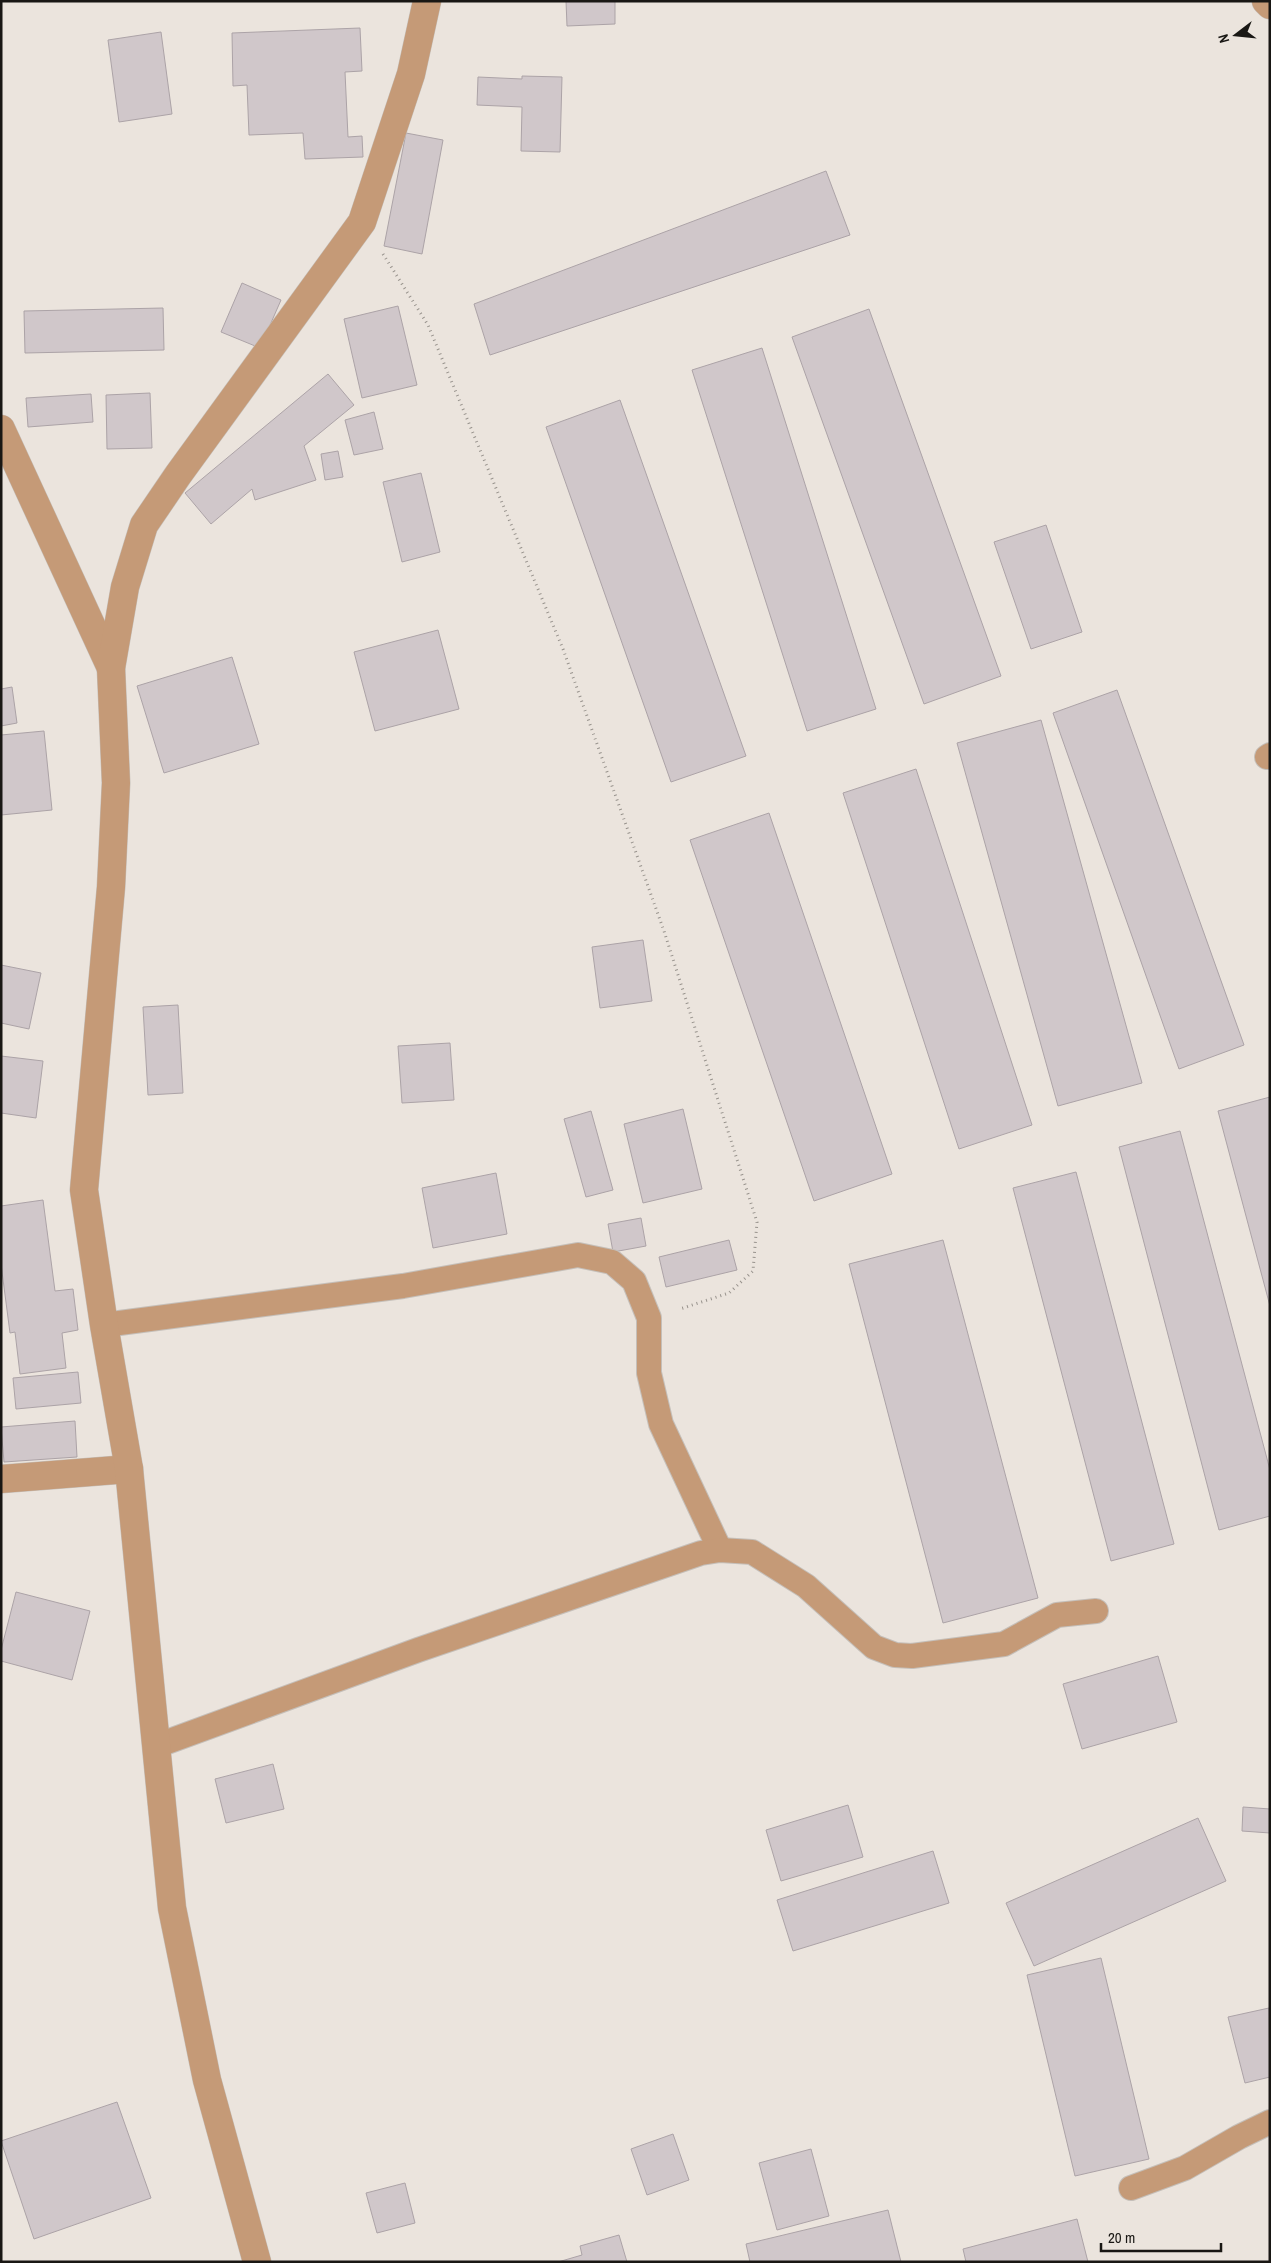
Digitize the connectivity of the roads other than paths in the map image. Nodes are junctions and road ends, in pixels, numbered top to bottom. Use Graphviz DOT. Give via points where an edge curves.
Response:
graph roads {
  1 [pos="427,1"];
  2 [pos="1266,1"];
  3 [pos="1270,5"];
  4 [pos="1,429"];
  5 [pos="111,668"];
  6 [pos="104,1325"];
  7 [pos="129,1469"];
  8 [pos="1,1479"];
  9 [pos="720,1550"];
  10 [pos="1096,1611"];
  11 [pos="156,1746"];
  12 [pos="1270,2122"];
  13 [pos="1131,2188"];
  14 [pos="257,2262"];
  1 -- 5 [label="street" via="411,74 362,222 144,525 125,587"];
  2 -- 3 [label="street"];
  4 -- 5 [label="street"];
  5 -- 6 [label="street" via="116,783 112,877 84,1190"];
  6 -- 7 [label="street"];
  6 -- 9 [label="lane" via="403,1286 578,1255 612,1262 634,1280 649,1318 649,1373 661,1424"];
  7 -- 8 [label="street"];
  7 -- 11 [label="street"];
  9 -- 10 [label="lane" via="752,1552 781,1569 806,1586 874,1647 896,1655 912,1656 1004,1644 1057,1615"];
  9 -- 11 [label="lane" via="701,1553 418,1650"];
  11 -- 14 [label="street" via="172,1908 207,2080"];
  12 -- 13 [label="lane" via="1184,2168"];
}
